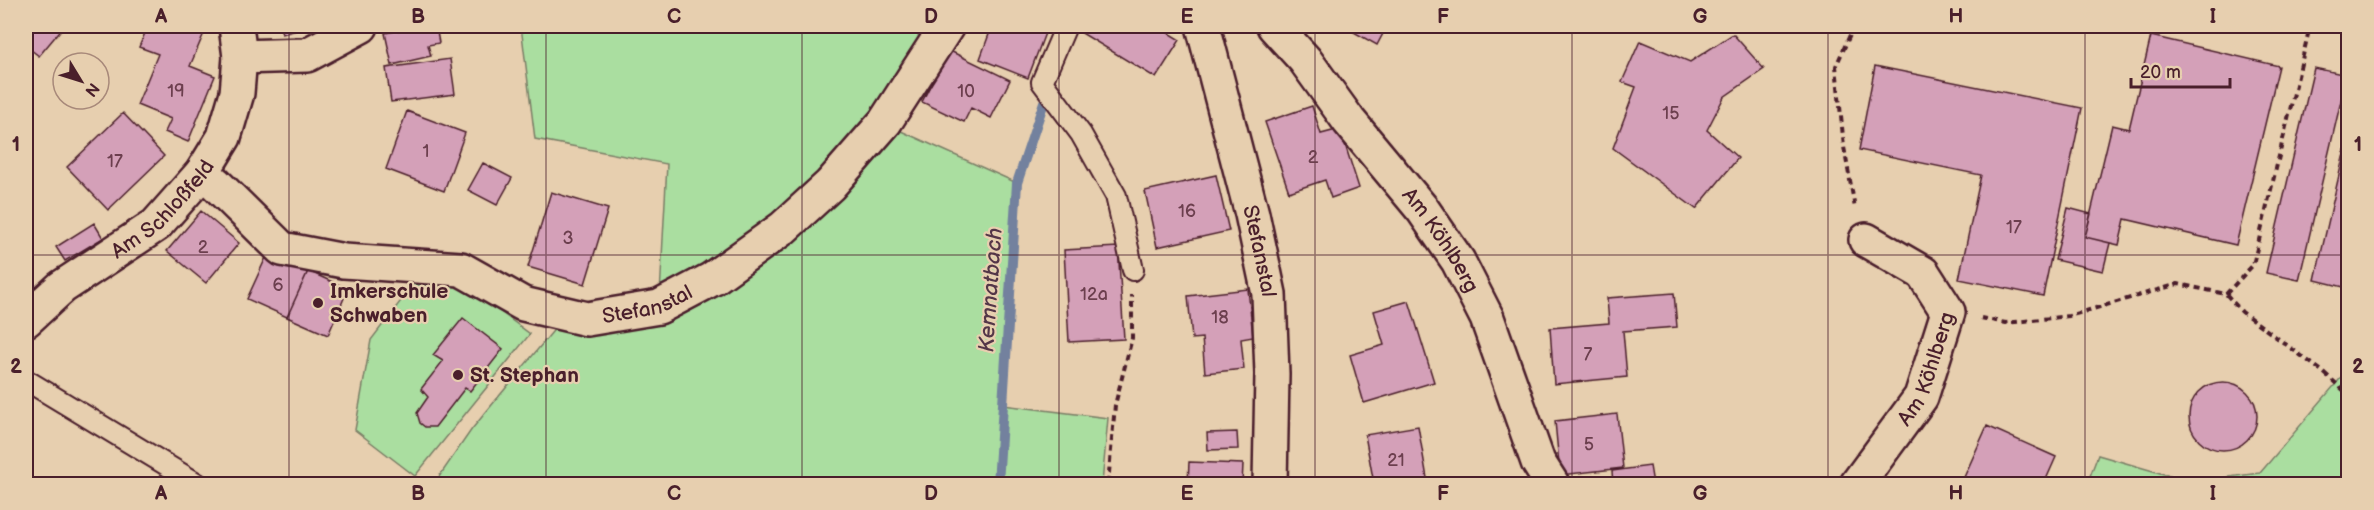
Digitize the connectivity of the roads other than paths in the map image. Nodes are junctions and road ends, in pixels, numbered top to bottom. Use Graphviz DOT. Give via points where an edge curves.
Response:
graph roads {
  1 [pos="361,26"];
  2 [pos="946,26"];
  3 [pos="1066,26"];
  4 [pos="1203,26"];
  5 [pos="1274,26"];
  6 [pos="238,41"];
  7 [pos="202,173"];
  8 [pos="1866,240"];
  9 [pos="1133,270"];
  10 [pos="26,320"];
  11 [pos="26,380"];
  12 [pos="198,484"];
  13 [pos="1270,484"];
  14 [pos="1552,484"];
  15 [pos="1857,484"];
  1 -- 6 [label="street, Am Schloßfeld" via="307,55"];
  2 -- 7 [label="street, Stefanstal" via="885,122 830,185 783,228 721,273 659,307 587,319 523,304 461,269 344,261 282,249"];
  3 -- 9 [label="lane" via="1042,82 1081,134 1116,196"];
  4 -- 13 [label="street, Stefanstal" via="1269,294"];
  5 -- 14 [label="street, Am Köhlberg" via="1424,210 1458,261 1487,318 1538,462"];
  6 -- 7 [label="street, Am Schloßfeld" via="237,93 224,137"];
  7 -- 10 [label="street, Am Schloßfeld" via="156,225 62,287"];
  8 -- 15 [label="street, Am Köhlberg" via="1923,273 1948,312 1921,397"];
  11 -- 12 [label="lane"];
}
